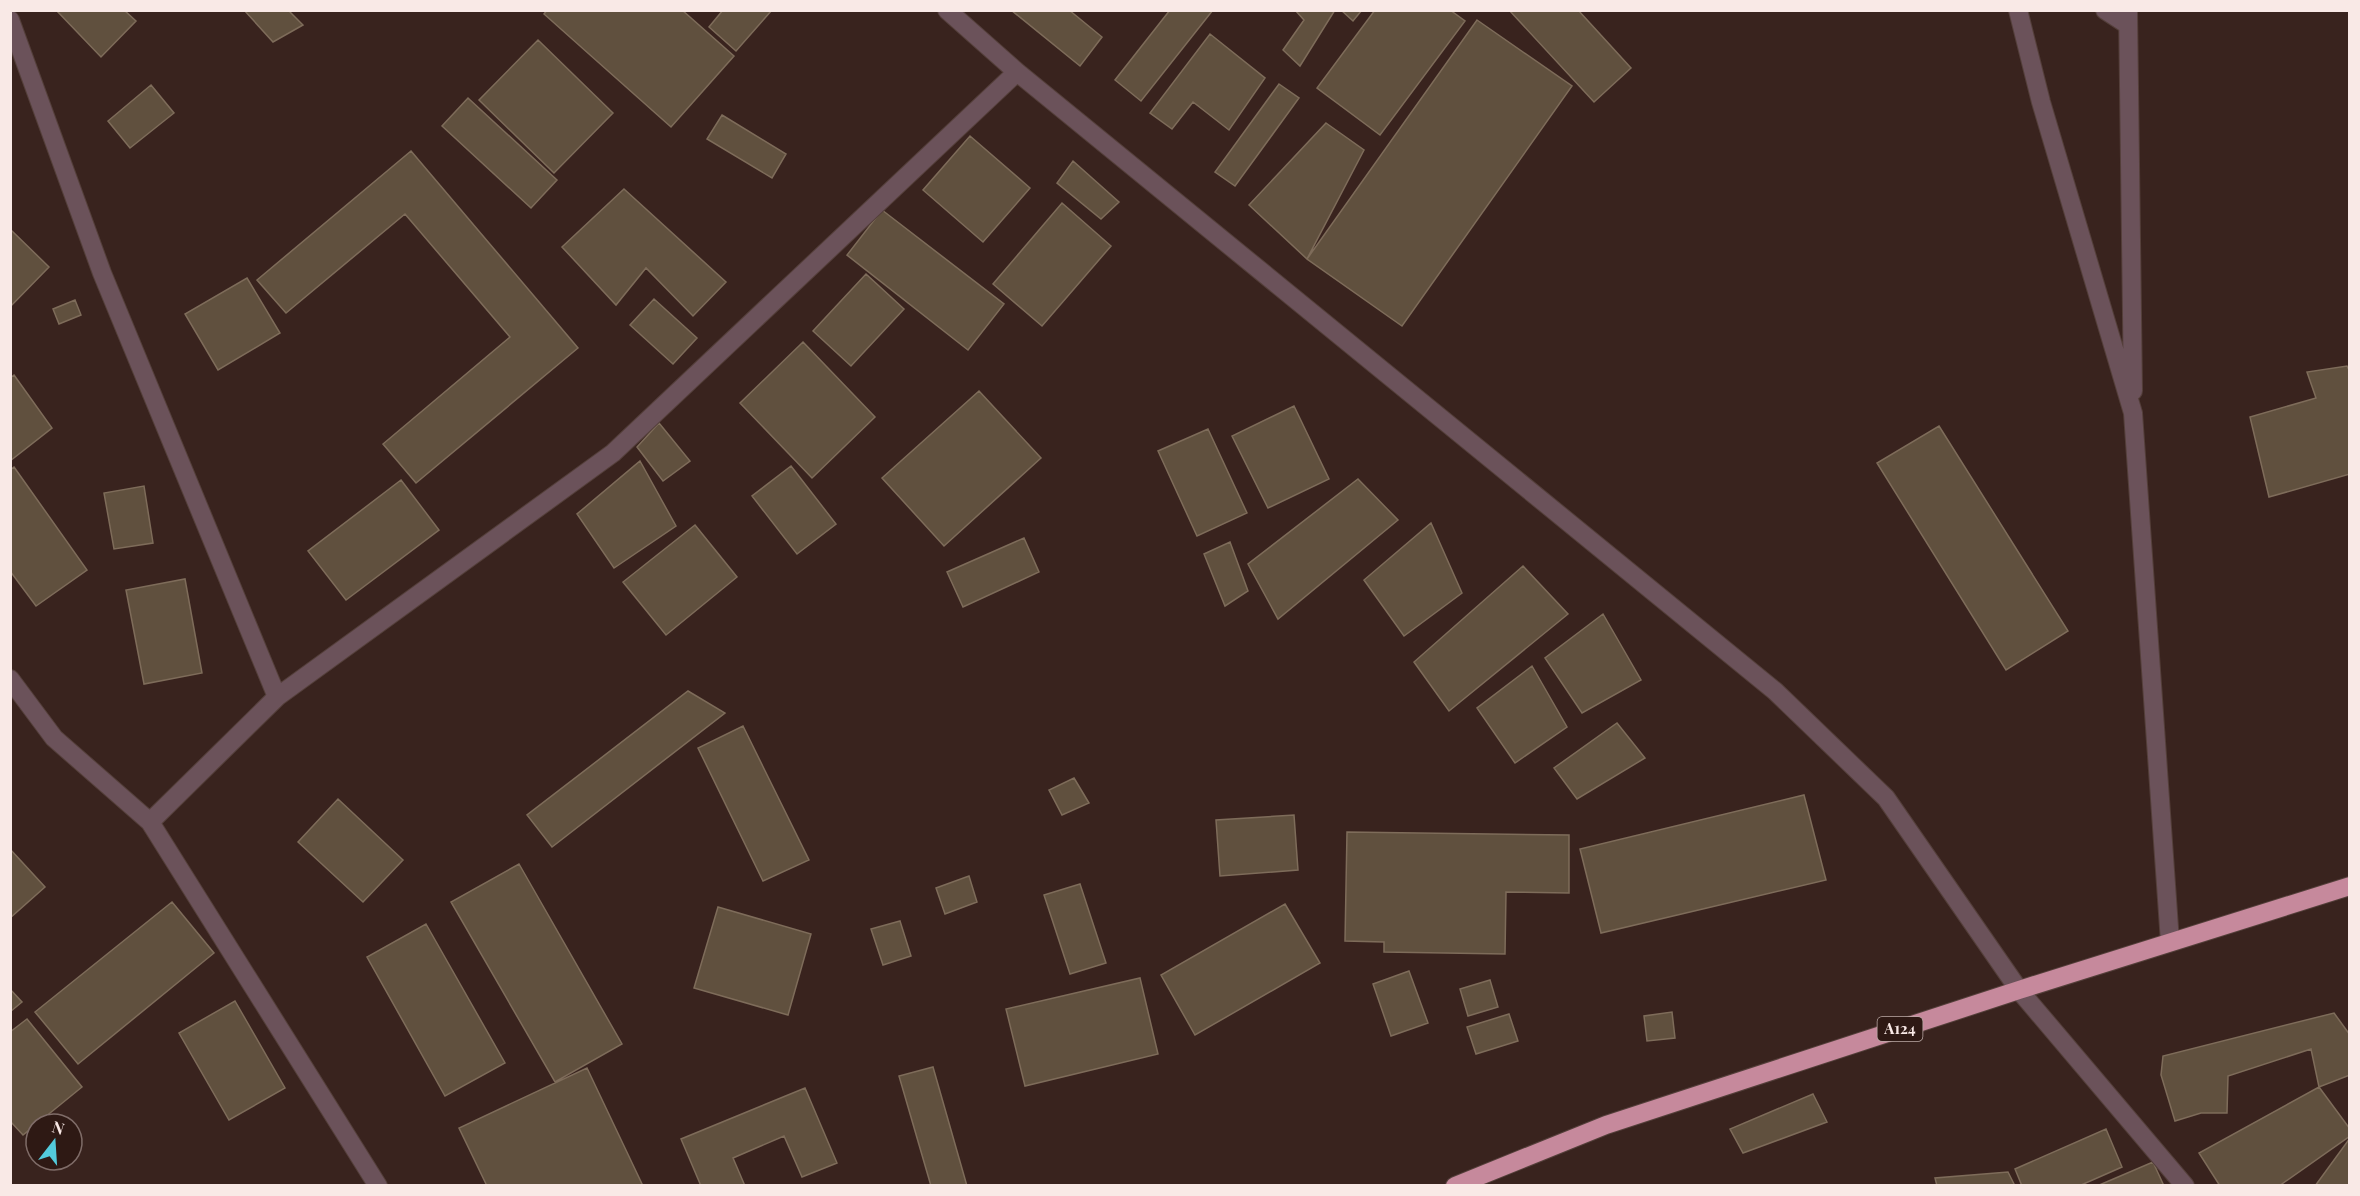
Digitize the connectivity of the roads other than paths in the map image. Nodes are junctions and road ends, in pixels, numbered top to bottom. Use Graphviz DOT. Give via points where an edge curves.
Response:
graph roads {
  1 [pos="947,10"];
  2 [pos="2018,10"];
  3 [pos="2105,10"];
  4 [pos="2128,18"];
  5 [pos="10,20"];
  6 [pos="1017,72"];
  7 [pos="2133,413"];
  8 [pos="10,679"];
  9 [pos="277,697"];
  10 [pos="150,822"];
  11 [pos="2349,886"];
  12 [pos="2170,942"];
  13 [pos="2019,990"];
  14 [pos="378,1185"];
  15 [pos="1455,1185"];
  16 [pos="2185,1185"];
  1 -- 6 [label="street"];
  2 -- 7 [label="street" via="2041,102"];
  3 -- 4 [label="street"];
  4 -- 7 [label="street"];
  5 -- 9 [label="street" via="102,273"];
  6 -- 9 [label="street" via="613,453"];
  6 -- 13 [label="street" via="1775,691 1886,798"];
  7 -- 12 [label="street"];
  8 -- 10 [label="street" via="54,738"];
  9 -- 10 [label="street"];
  10 -- 14 [label="street"];
  11 -- 12 [label="highway, A124"];
  12 -- 13 [label="highway, A124"];
  13 -- 15 [label="highway, A124" via="1606,1125"];
  13 -- 16 [label="street"];
}
